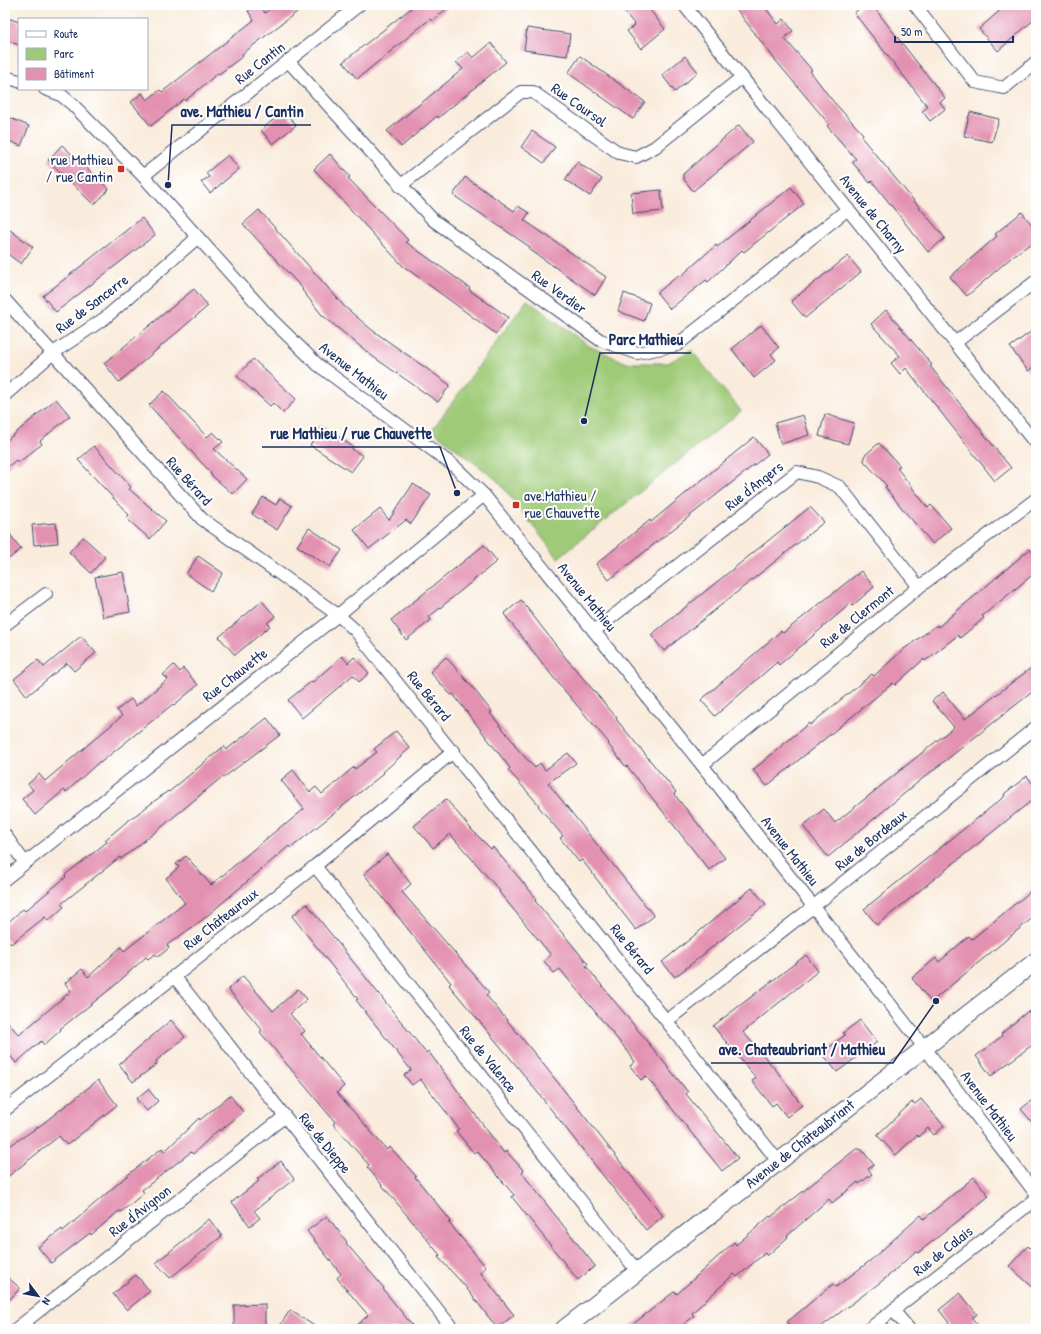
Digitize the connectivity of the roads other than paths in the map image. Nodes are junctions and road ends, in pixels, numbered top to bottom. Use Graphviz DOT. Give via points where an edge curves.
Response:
graph roads {
  1 [pos="359,5"];
  2 [pos="684,5"];
  3 [pos="915,5"];
  4 [pos="288,61"];
  5 [pos="1036,62"];
  6 [pos="5,77"];
  7 [pos="742,77"];
  8 [pos="18,81"];
  9 [pos="49,90"];
  10 [pos="143,176"];
  11 [pos="400,186"];
  12 [pos="848,209"];
  13 [pos="197,238"];
  14 [pos="1036,281"];
  15 [pos="5,300"];
  16 [pos="956,342"];
  17 [pos="53,353"];
  18 [pos="5,395"];
  19 [pos="1036,444"];
  20 [pos="484,495"];
  21 [pos="1036,499"];
  22 [pos="918,588"];
  23 [pos="46,594"];
  24 [pos="338,614"];
  25 [pos="5,625"];
  26 [pos="594,632"];
  27 [pos="1036,728"];
  28 [pos="454,751"];
  29 [pos="702,765"];
  30 [pos="5,835"];
  31 [pos="25,863"];
  32 [pos="315,866"];
  33 [pos="5,878"];
  34 [pos="814,906"];
  35 [pos="1036,961"];
  36 [pos="174,976"];
  37 [pos="668,1020"];
  38 [pos="924,1047"];
  39 [pos="5,1110"];
  40 [pos="284,1117"];
  41 [pos="778,1161"];
  42 [pos="1036,1194"];
  43 [pos="1036,1199"];
  44 [pos="637,1271"];
  45 [pos="893,1310"];
  46 [pos="16,1329"];
  47 [pos="453,1329"];
  48 [pos="564,1329"];
  49 [pos="869,1329"];
  50 [pos="908,1329"];
  1 -- 4 [label="street, Rue Cantin"];
  2 -- 7 [label="street, Avenue de Charny"];
  3 -- 5 [label="street" via="976,82 1004,88"];
  4 -- 10 [label="street, Rue Cantin"];
  4 -- 11 [label="street, Rue Verdier"];
  6 -- 8 [label="street"];
  7 -- 11 [label="street, Rue Coursol" via="654,147 636,158 619,153 533,92 520,92"];
  7 -- 12 [label="street, Avenue de Charny"];
  9 -- 10 [label="street, Avenue Mathieu" via="62,95 72,104"];
  10 -- 13 [label="street, Avenue Mathieu"];
  11 -- 12 [label="street, Rue Verdier" via="433,220 600,340 637,353 677,345"];
  12 -- 16 [label="street, Avenue de Charny"];
  13 -- 17 [label="street, Rue de Sancerre" via="104,318"];
  13 -- 20 [label="street, Avenue Mathieu" via="272,320 318,365 454,466"];
  14 -- 16 [label="street"];
  15 -- 17 [label="street, Rue Bérard"];
  16 -- 19 [label="street, Avenue de Charny"];
  17 -- 18 [label="street, Rue de Sancerre"];
  17 -- 24 [label="street, Rue Bérard" via="202,519"];
  20 -- 24 [label="street, Rue Chauvette"];
  20 -- 26 [label="street, Avenue Mathieu"];
  21 -- 22 [label="street, Rue de Clermont"];
  22 -- 26 [label="street, Rue d'Angers" via="840,487 818,477 797,472"];
  22 -- 29 [label="street, Rue de Clermont"];
  23 -- 25 [label="street"];
  24 -- 28 [label="street, Rue Bérard" via="355,630"];
  24 -- 31 [label="street, Rue Chauvette"];
  26 -- 29 [label="street, Avenue Mathieu"];
  27 -- 34 [label="street, Rue de Bordeaux"];
  28 -- 32 [label="street, Rue Châteauroux"];
  28 -- 37 [label="street, Rue Bérard"];
  29 -- 34 [label="street, Avenue Mathieu"];
  30 -- 31 [label="street"];
  31 -- 33 [label="street, Rue Chauvette"];
  32 -- 36 [label="street, Rue Châteauroux"];
  32 -- 44 [label="street, Rue de Valence"];
  34 -- 37 [label="street, Rue de Bordeaux"];
  34 -- 38 [label="street, Avenue Mathieu"];
  35 -- 38 [label="street, Avenue de Châteaubriant"];
  36 -- 39 [label="street, Rue Châteauroux"];
  36 -- 40 [label="street, Rue de Dieppe"];
  37 -- 41 [label="street, Rue Bérard"];
  38 -- 41 [label="street, Avenue de Châteaubriant"];
  38 -- 42 [label="street, Avenue Mathieu"];
  40 -- 46 [label="street, Rue d'Avignon"];
  40 -- 47 [label="street, Rue de Dieppe"];
  41 -- 44 [label="street, Avenue de Châteaubriant"];
  43 -- 45 [label="street, Rue de Calais"];
  44 -- 48 [label="street, Avenue de Châteaubriant"];
  45 -- 49 [label="street, Rue de Calais"];
  45 -- 50 [label="street"];
}
